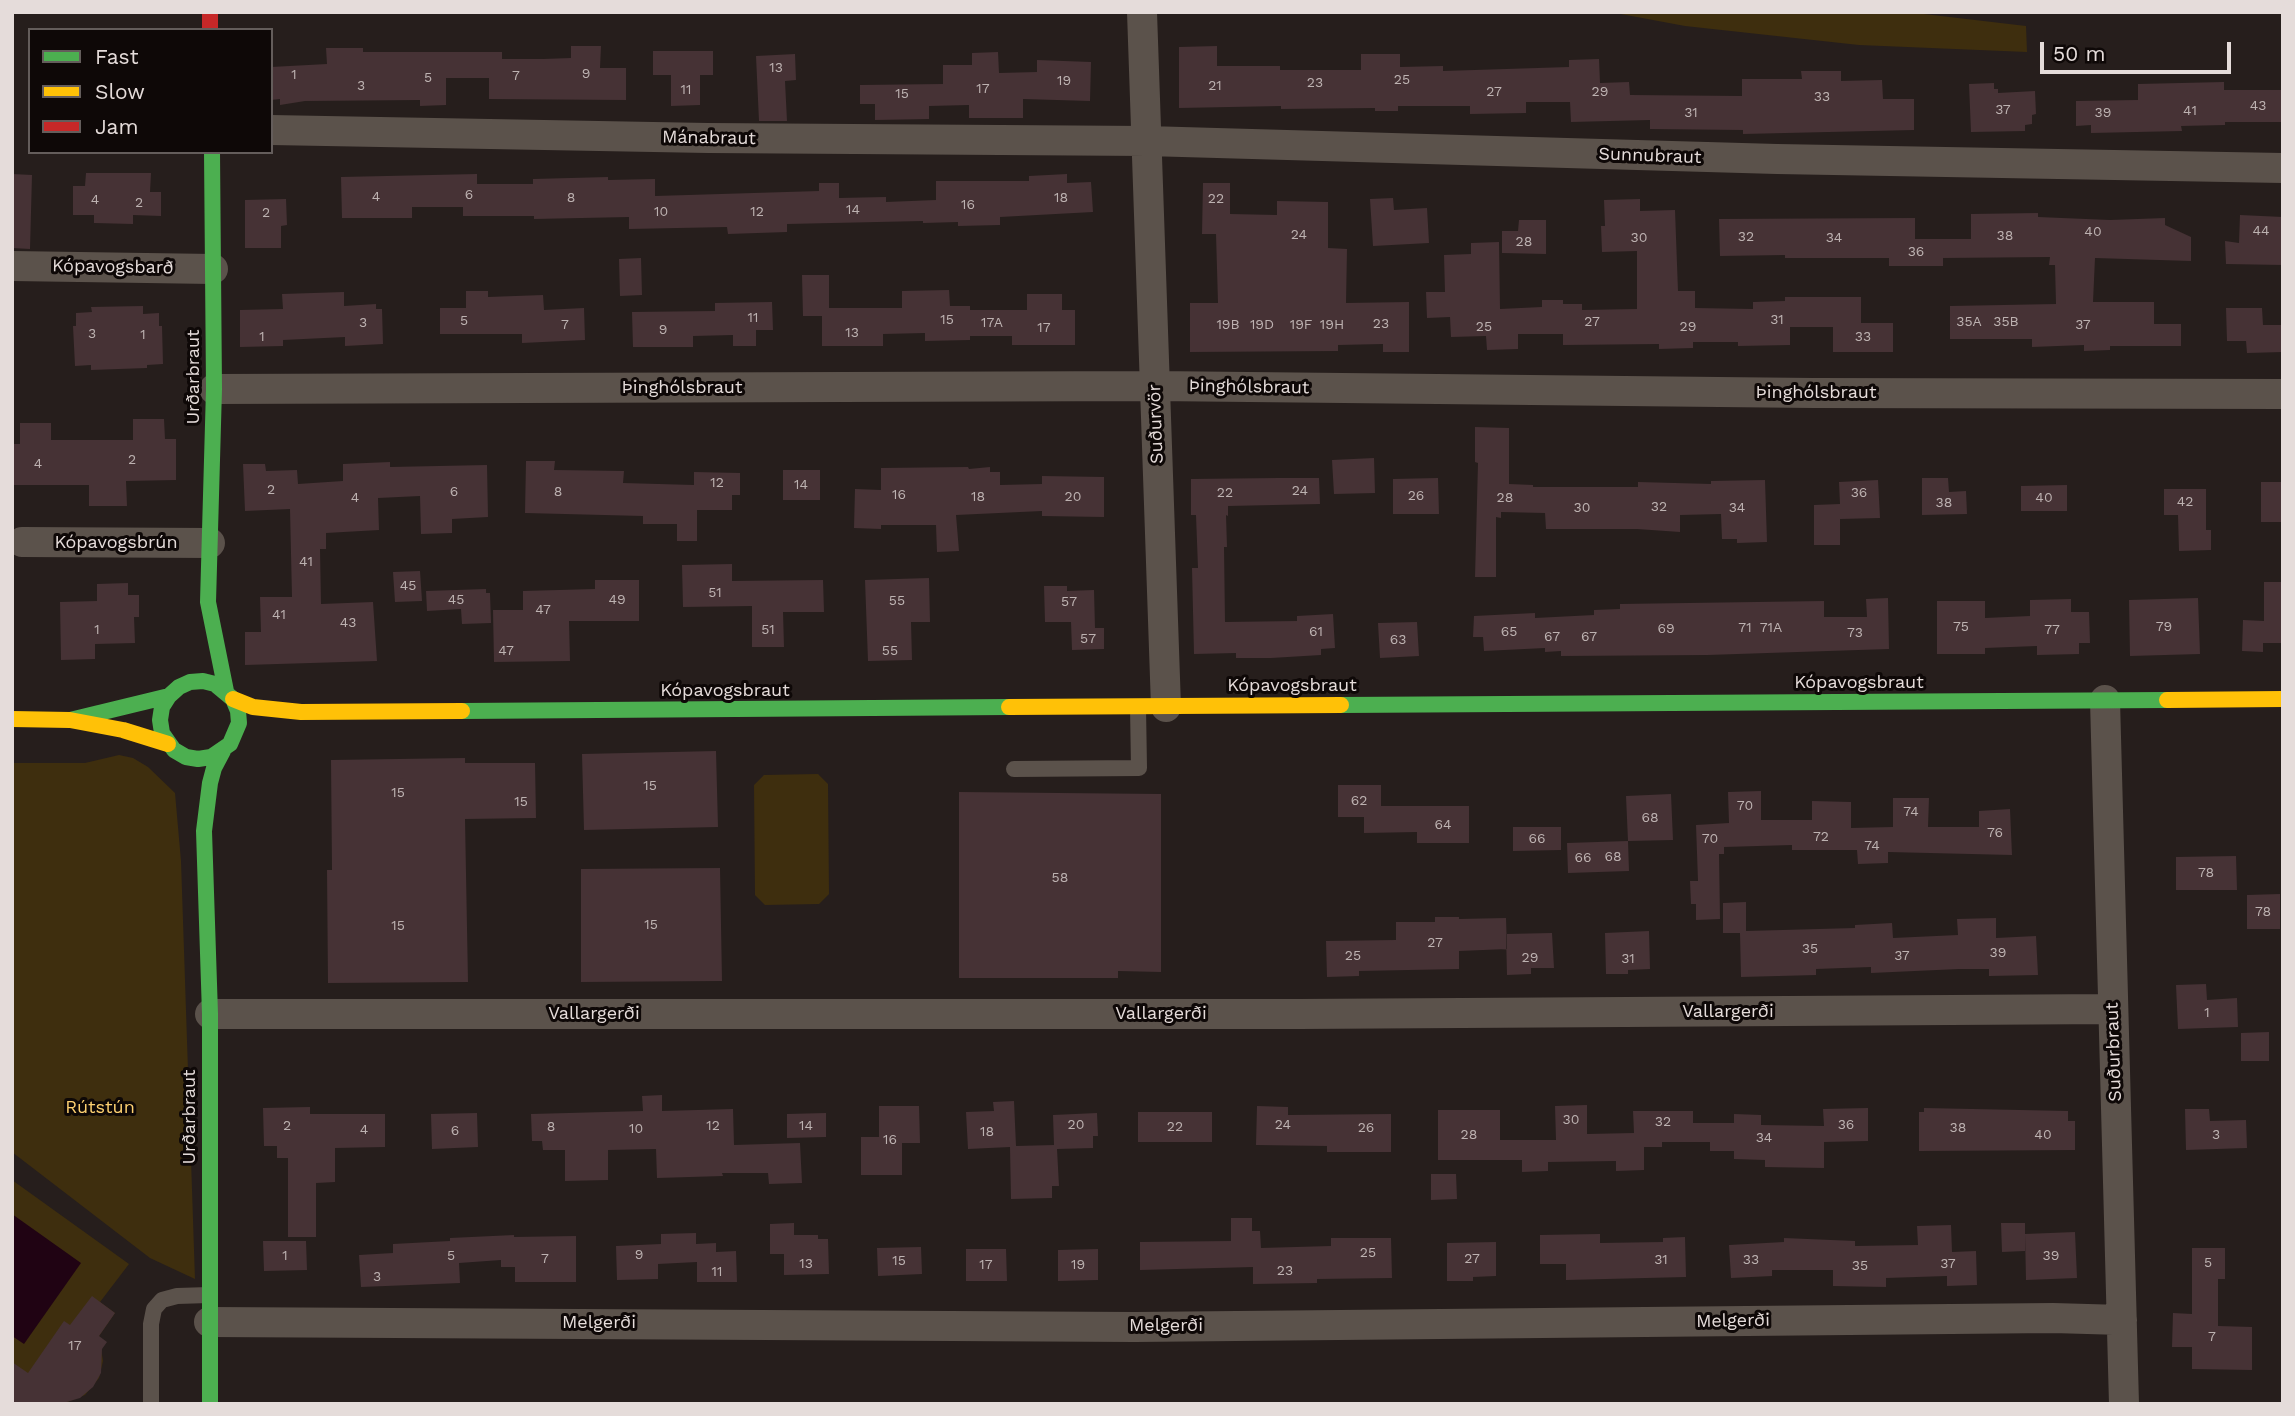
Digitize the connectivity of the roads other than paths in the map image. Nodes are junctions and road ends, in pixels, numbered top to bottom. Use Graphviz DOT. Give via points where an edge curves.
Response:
graph roads {
  1 [pos="1142,12"];
  2 [pos="273,130"];
  3 [pos="1147,141"];
  4 [pos="212,154"];
  5 [pos="2283,168"];
  6 [pos="12,266"];
  7 [pos="213,269"];
  8 [pos="1155,386"];
  9 [pos="215,388"];
  10 [pos="2283,394"];
  11 [pos="22,542"];
  12 [pos="210,543"];
  13 [pos="208,602"];
  14 [pos="196,642"];
  15 [pos="188,665"];
  16 [pos="174,691"];
  17 [pos="229,695"];
  18 [pos="2283,699"];
  19 [pos="2105,700"];
  20 [pos="1152,707"];
  21 [pos="301,712"];
  22 [pos="12,719"];
  23 [pos="69,720"];
  24 [pos="236,736"];
  25 [pos="171,747"];
  26 [pos="223,751"];
  27 [pos="1014,769"];
  28 [pos="183,773"];
  29 [pos="191,796"];
  30 [pos="204,831"];
  31 [pos="2113,1009"];
  32 [pos="210,1014"];
  33 [pos="209,1309"];
  34 [pos="2122,1320"];
  35 [pos="151,1404"];
  36 [pos="210,1404"];
  37 [pos="2124,1404"];
  1 -- 3 [label="street"];
  2 -- 3 [label="street, Mánabraut"];
  3 -- 5 [label="street, Sunnubraut" via="1791,160"];
  3 -- 8 [label="street, Suðurvör"];
  4 -- 7 [label="street, Urðarbraut"];
  6 -- 7 [label="street, Kópavogsbarð"];
  7 -- 9 [label="street, Urðarbraut"];
  8 -- 9 [label="street, Þinghólsbraut"];
  8 -- 10 [label="street, Þinghólsbraut"];
  8 -- 20 [label="street, Suðurvör"];
  9 -- 12 [label="street, Urðarbraut"];
  11 -- 12 [label="street, Kópavogsbrún"];
  12 -- 13 [label="street, Urðarbraut"];
  13 -- 14 [label="street, Urðarbraut"];
  13 -- 17 [label="street, Urðarbraut"];
  15 -- 16 [label="street"];
  16 -- 17 [label="street" via="203,681"];
  16 -- 23 [label="street"];
  16 -- 25 [label="street" via="160,720"];
  17 -- 21 [label="street, Kópavogsbraut" via="253,707"];
  17 -- 24 [label="street" via="238,711"];
  18 -- 19 [label="street, Kópavogsbraut"];
  19 -- 20 [label="street, Kópavogsbraut"];
  19 -- 31 [label="street, Suðurbraut"];
  20 -- 21 [label="street, Kópavogsbraut"];
  20 -- 27 [label="lane" via="1139,768"];
  21 -- 24 [label="street, Kópavogsbraut"];
  22 -- 23 [label="street"];
  23 -- 25 [label="street" via="123,730"];
  24 -- 26 [label="street"];
  25 -- 26 [label="street" via="198,759"];
  25 -- 28 [label="street"];
  26 -- 30 [label="street, Urðarbraut" via="210,783"];
  29 -- 30 [label="street, Urðarbraut"];
  30 -- 32 [label="street, Urðarbraut"];
  31 -- 32 [label="street, Vallargerði"];
  31 -- 34 [label="street, Suðurbraut"];
  32 -- 33 [label="street, Urðarbraut"];
  33 -- 34 [label="street, Melgerði" via="1149,1326"];
  33 -- 35 [label="lane" via="177,1296 162,1300 154,1309"];
  33 -- 36 [label="street, Urðarbraut"];
  34 -- 37 [label="street, Suðurbraut"];
}
